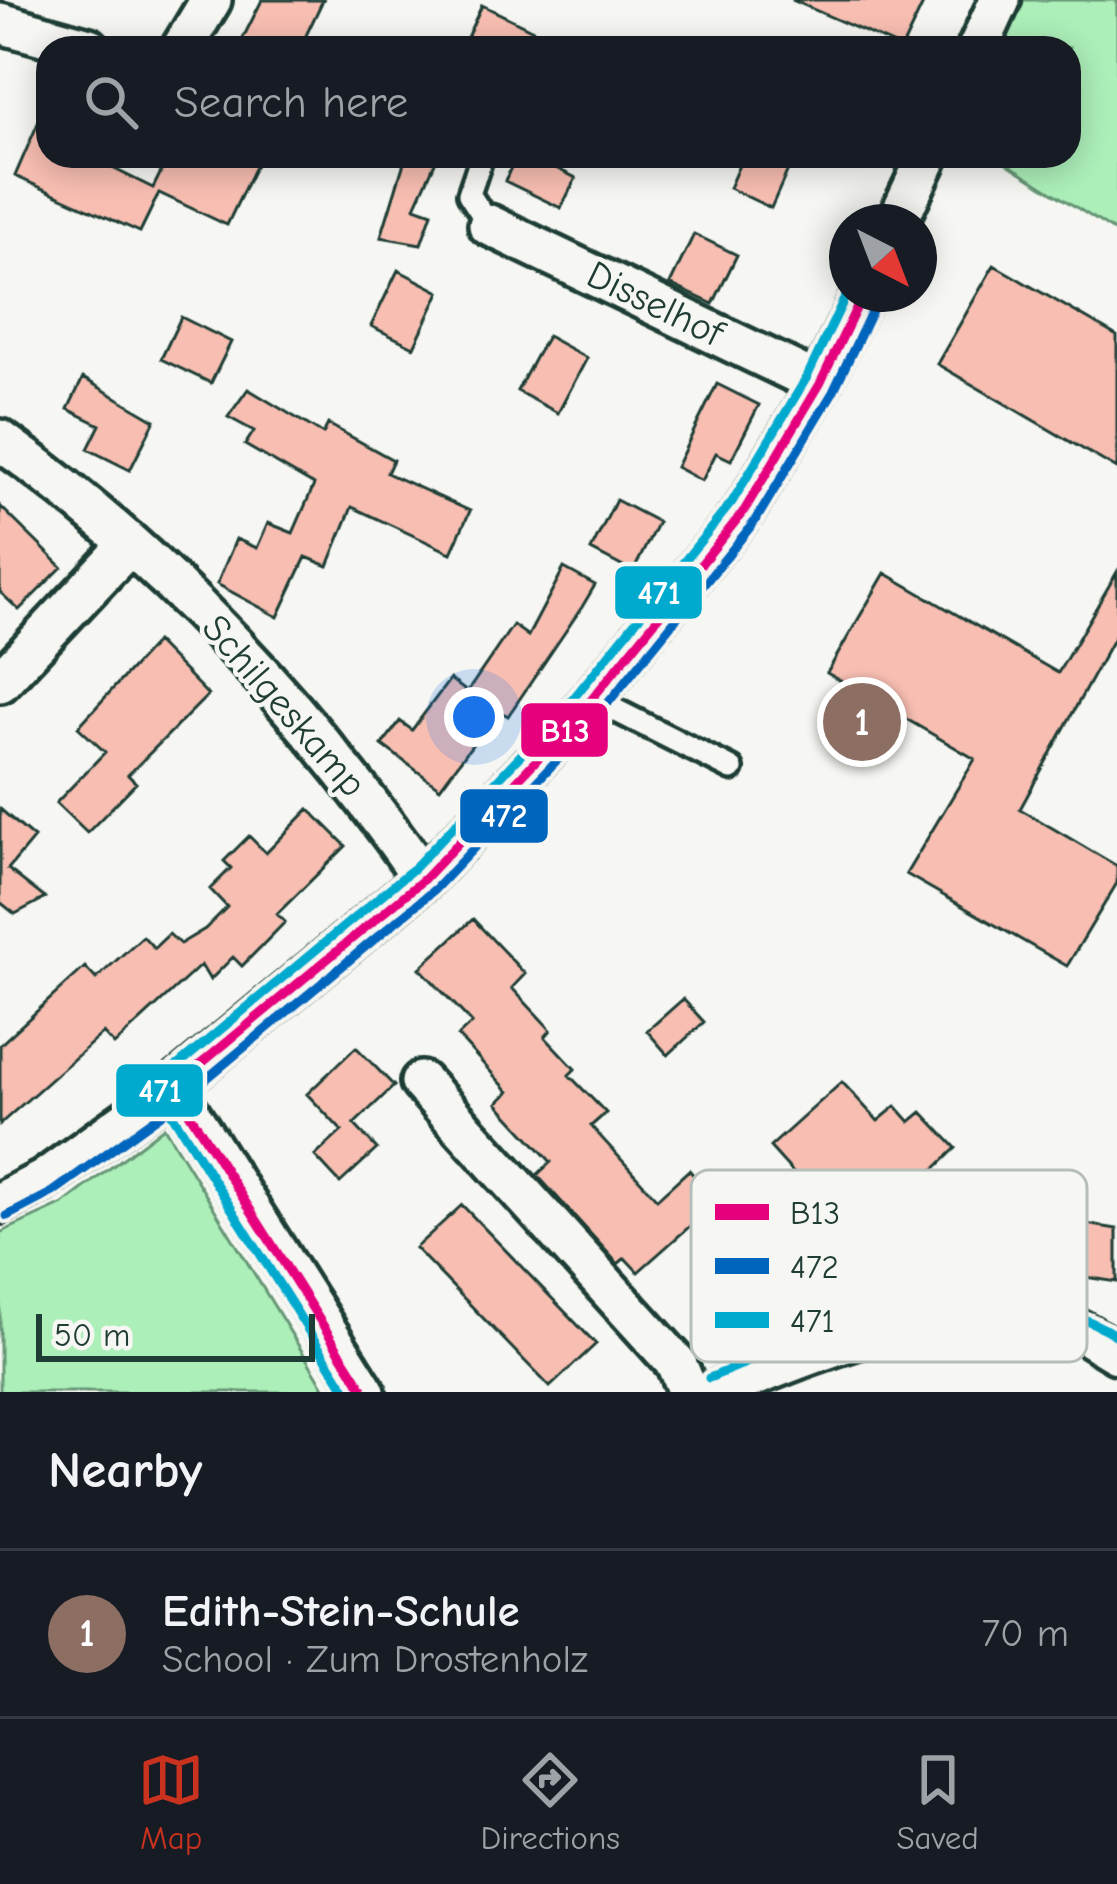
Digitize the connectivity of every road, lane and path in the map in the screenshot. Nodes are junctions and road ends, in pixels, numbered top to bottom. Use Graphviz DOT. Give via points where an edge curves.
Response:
graph roads {
  1 [pos="211,0"];
  2 [pos="1000,0"];
  3 [pos="0,23"];
  4 [pos="46,36"];
  5 [pos="189,36"];
  6 [pos="984,36"];
  7 [pos="478,168"];
  8 [pos="922,168"];
  9 [pos="905,204"];
  10 [pos="489,225"];
  11 [pos="854,312"];
  12 [pos="820,384"];
  13 [pos="0,440"];
  14 [pos="130,544"];
  15 [pos="0,682"];
  16 [pos="596,694"];
  17 [pos="732,769"];
  18 [pos="424,879"];
  19 [pos="421,1082"];
  20 [pos="172,1087"];
  21 [pos="0,1203"];
  22 [pos="1087,1336"];
  23 [pos="1117,1353"];
  24 [pos="792,1362"];
  25 [pos="365,1392"];
  26 [pos="688,1392"];
  27 [pos="716,1392"];
  1 -- 5 [label="street"];
  2 -- 6 [label="street"];
  3 -- 4 [label="street"];
  7 -- 10 [label="lane" via="469,194"];
  8 -- 9 [label="street"];
  10 -- 12 [label="street, Disselhof"];
  11 -- 12 [label="street"];
  12 -- 16 [label="street" via="744,511"];
  13 -- 14 [label="street, Schilgeskamp"];
  14 -- 15 [label="street"];
  14 -- 18 [label="street, Schilgeskamp" via="268,678"];
  16 -- 17 [label="lane"];
  16 -- 18 [label="street"];
  18 -- 20 [label="street"];
  19 -- 26 [label="street" via="676,1363"];
  20 -- 21 [label="street"];
  20 -- 25 [label="street"];
  22 -- 23 [label="street"];
  24 -- 27 [label="street"];
}
